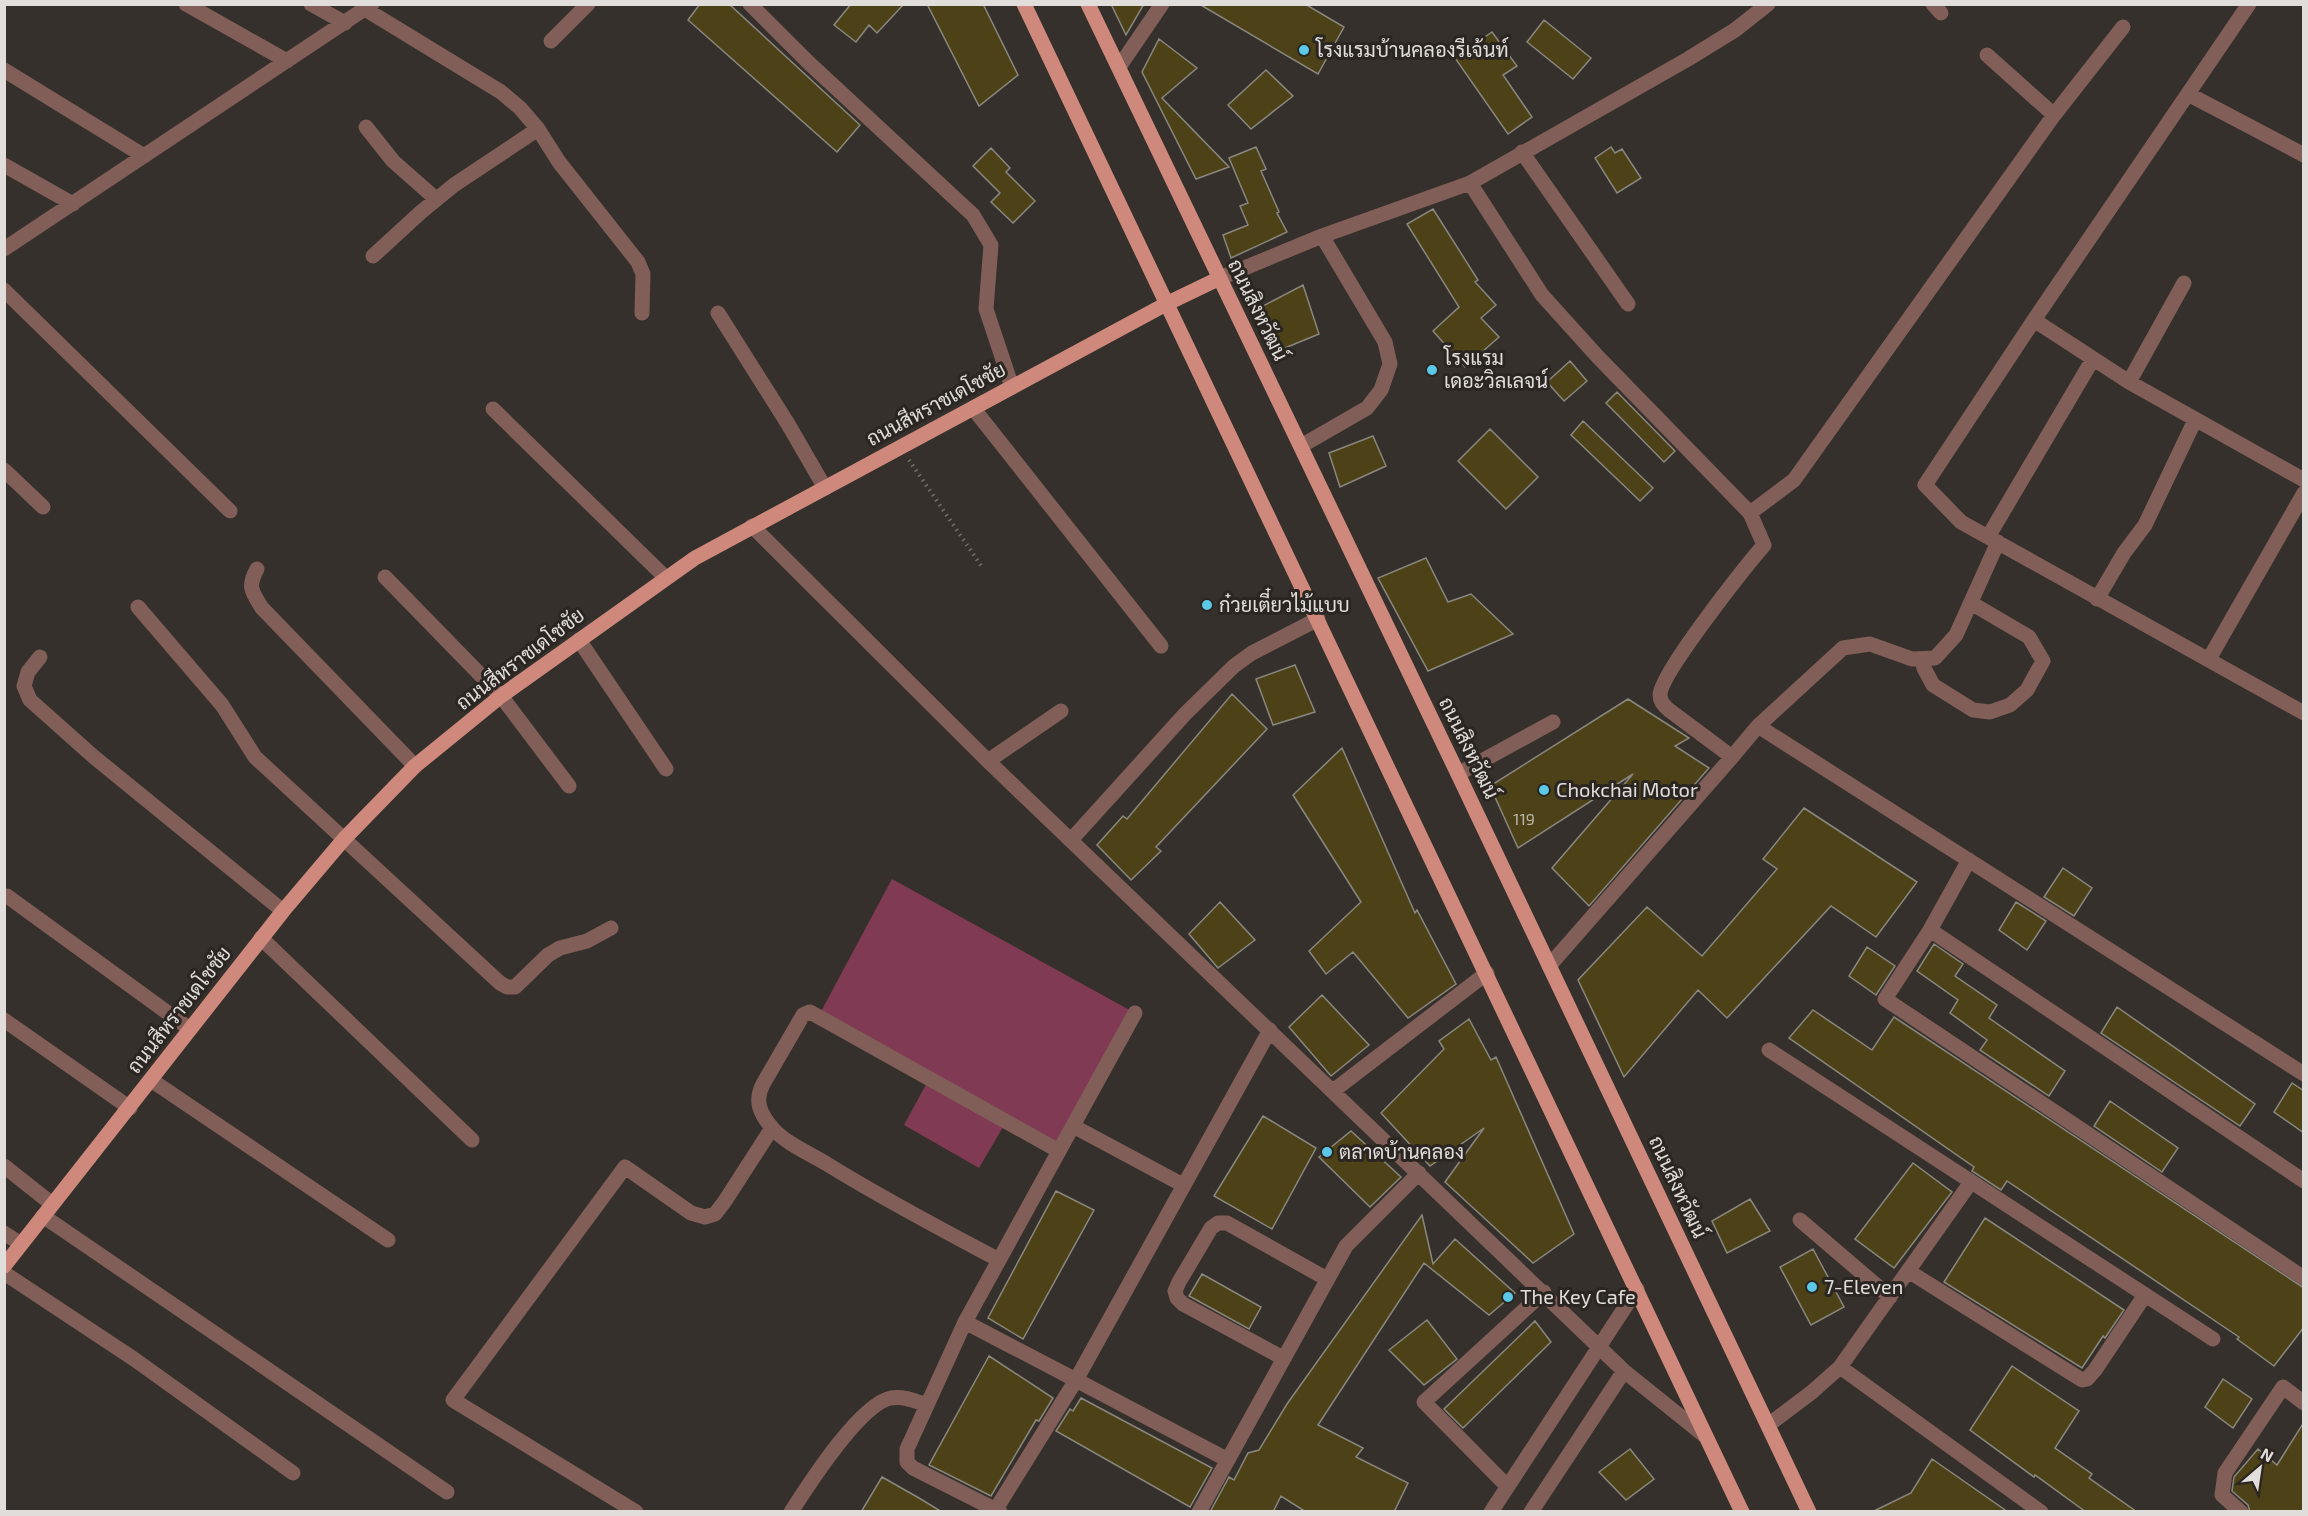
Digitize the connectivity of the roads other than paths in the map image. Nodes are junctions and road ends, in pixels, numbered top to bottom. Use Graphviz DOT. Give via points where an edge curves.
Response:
graph roads {
  1 [pos="186,4"];
  2 [pos="311,4"];
  3 [pos="588,4"];
  4 [pos="750,4"];
  5 [pos="1024,4"];
  6 [pos="1088,4"];
  7 [pos="1162,4"];
  8 [pos="1768,4"];
  9 [pos="2249,4"];
  10 [pos="369,7"];
  11 [pos="345,23"];
  12 [pos="2123,27"];
  13 [pos="551,41"];
  14 [pos="1988,55"];
  15 [pos="287,61"];
  16 [pos="1119,67"];
  17 [pos="4,70"];
  18 [pos="2188,94"];
  19 [pos="2054,115"];
  20 [pos="366,127"];
  21 [pos="538,129"];
  22 [pos="1522,152"];
  23 [pos="2304,155"];
  24 [pos="144,156"];
  25 [pos="4,165"];
  26 [pos="1470,183"];
  27 [pos="436,199"];
  28 [pos="73,204"];
  29 [pos="1322,236"];
  30 [pos="4,249"];
  31 [pos="373,256"];
  32 [pos="1220,278"];
  33 [pos="2184,283"];
  34 [pos="4,290"];
  35 [pos="1168,303"];
  36 [pos="1628,304"];
  37 [pos="642,313"];
  38 [pos="718,313"];
  39 [pos="2034,320"];
  40 [pos="2093,359"];
  41 [pos="2129,382"];
  42 [pos="1012,387"];
  43 [pos="973,408"];
  44 [pos="492,409"];
  45 [pos="2195,420"];
  46 [pos="1301,446"];
  47 [pos="4,470"];
  48 [pos="2304,480"];
  49 [pos="825,488"];
  50 [pos="2304,493"];
  51 [pos="43,507"];
  52 [pos="230,511"];
  53 [pos="1750,513"];
  54 [pos="752,526"];
  55 [pos="1993,540"];
  56 [pos="257,569"];
  57 [pos="385,577"];
  58 [pos="666,578"];
  59 [pos="2097,599"];
  60 [pos="1971,603"];
  61 [pos="138,607"];
  62 [pos="1318,619"];
  63 [pos="579,640"];
  64 [pos="1161,646"];
  65 [pos="40,657"];
  66 [pos="1922,658"];
  67 [pos="2209,659"];
  68 [pos="501,696"];
  69 [pos="1061,711"];
  70 [pos="2304,713"];
  71 [pos="1553,722"];
  72 [pos="1758,726"];
  73 [pos="1732,757"];
  74 [pos="988,761"];
  75 [pos="415,766"];
  76 [pos="666,769"];
  77 [pos="1458,774"];
  78 [pos="569,786"];
  79 [pos="344,839"];
  80 [pos="1071,840"];
  81 [pos="1969,860"];
  82 [pos="4,897"];
  83 [pos="283,910"];
  84 [pos="611,928"];
  85 [pos="1929,930"];
  86 [pos="261,938"];
  87 [pos="1549,966"];
  88 [pos="1487,972"];
  89 [pos="1135,1013"];
  90 [pos="4,1020"];
  91 [pos="190,1029"];
  92 [pos="1270,1030"];
  93 [pos="1769,1050"];
  94 [pos="2304,1074"];
  95 [pos="151,1080"];
  96 [pos="1333,1090"];
  97 [pos="130,1108"];
  98 [pos="1073,1126"];
  99 [pos="772,1128"];
  100 [pos="472,1140"];
  101 [pos="1059,1151"];
  102 [pos="4,1166"];
  103 [pos="1419,1173"];
  104 [pos="2304,1181"];
  105 [pos="1971,1182"];
  106 [pos="1183,1185"];
  107 [pos="47,1210"];
  108 [pos="1800,1220"];
  109 [pos="4,1233"];
  110 [pos="388,1240"];
  111 [pos="21,1244"];
  112 [pos="999,1260"];
  113 [pos="4,1266"];
  114 [pos="1908,1271"];
  115 [pos="4,1273"];
  116 [pos="2304,1278"];
  117 [pos="1327,1280"];
  118 [pos="1637,1289"];
  119 [pos="1544,1292"];
  120 [pos="2145,1295"];
  121 [pos="1890,1297"];
  122 [pos="965,1322"];
  123 [pos="2213,1340"];
  124 [pos="1599,1345"];
  125 [pos="1283,1358"];
  126 [pos="1840,1367"];
  127 [pos="1624,1371"];
  128 [pos="1076,1380"];
  129 [pos="2304,1403"];
  130 [pos="927,1405"];
  131 [pos="1768,1425"];
  132 [pos="1705,1436"];
  133 [pos="1228,1460"];
  134 [pos="293,1473"];
  135 [pos="1507,1486"];
  136 [pos="447,1492"];
  137 [pos="998,1510"];
  138 [pos="636,1512"];
  139 [pos="791,1512"];
  140 [pos="1199,1512"];
  141 [pos="1491,1512"];
  142 [pos="1531,1512"];
  143 [pos="1742,1512"];
  144 [pos="1809,1512"];
  145 [pos="2041,1512"];
  146 [pos="2241,1512"];
  1 -- 15 [label="street"];
  2 -- 11 [label="street"];
  3 -- 13 [label="street"];
  4 -- 42 [label="street" via="974,215 990,245 986,309"];
  5 -- 35 [label="main road"];
  6 -- 16 [label="main road, ถนนสิงหวัฒน์"];
  7 -- 16 [label="street"];
  8 -- 22 [label="street" via="1688,59"];
  9 -- 18 [label="street"];
  10 -- 11 [label="street"];
  10 -- 21 [label="street" via="501,92"];
  11 -- 15 [label="street"];
  12 -- 19 [label="street"];
  14 -- 19 [label="street"];
  15 -- 24 [label="street"];
  16 -- 32 [label="main road, ถนนสิงหวัฒน์"];
  17 -- 24 [label="street"];
  18 -- 23 [label="street"];
  18 -- 39 [label="street"];
  19 -- 53 [label="street" via="1794,480"];
  20 -- 27 [label="street" via="393,161"];
  21 -- 27 [label="street"];
  21 -- 37 [label="street" via="559,162 638,262 642,274"];
  22 -- 26 [label="street"];
  22 -- 36 [label="street"];
  24 -- 28 [label="street"];
  25 -- 28 [label="street"];
  26 -- 29 [label="street"];
  26 -- 53 [label="street" via="1542,295"];
  27 -- 31 [label="street"];
  28 -- 30 [label="street"];
  29 -- 32 [label="street"];
  29 -- 46 [label="street" via="1385,342 1390,364 1381,390 1367,408"];
  32 -- 35 [label="main road, ถนนสีหราชเดโชชัย"];
  32 -- 46 [label="main road, ถนนสิงหวัฒน์"];
  33 -- 41 [label="street"];
  34 -- 52 [label="street"];
  35 -- 42 [label="main road, ถนนสีหราชเดโชชัย"];
  35 -- 62 [label="main road"];
  38 -- 49 [label="street"];
  39 -- 40 [label="street"];
  39 -- 55 [label="street" via="1925,485 1961,522"];
  40 -- 41 [label="street"];
  40 -- 55 [label="street"];
  41 -- 45 [label="street"];
  42 -- 43 [label="main road, ถนนสีหราชเดโชชัย"];
  43 -- 49 [label="main road, ถนนสีหราชเดโชชัย"];
  43 -- 64 [label="street"];
  44 -- 58 [label="street"];
  45 -- 48 [label="street"];
  45 -- 59 [label="street" via="2145,525"];
  46 -- 77 [label="main road, ถนนสิงหวัฒน์"];
  47 -- 51 [label="street"];
  49 -- 54 [label="main road, ถนนสีหราชเดโชชัย"];
  50 -- 67 [label="street"];
  53 -- 73 [label="street" via="1764,545 1702,624 1665,679 1660,695 1660,701 1669,710"];
  54 -- 58 [label="main road, ถนนสีหราชเดโชชัย"];
  54 -- 74 [label="street"];
  55 -- 59 [label="street"];
  55 -- 60 [label="street"];
  56 -- 75 [label="street" via="251,591 262,609"];
  57 -- 68 [label="street"];
  58 -- 63 [label="main road, ถนนสีหราชเดโชชัย"];
  59 -- 67 [label="street"];
  60 -- 66 [label="street" via="1956,635 1935,658"];
  60 -- 66 [label="street" via="2029,637 2043,662 2027,690 2010,705 1990,712 1973,710 1933,685"];
  61 -- 79 [label="street" via="222,705 255,757"];
  62 -- 80 [label="street" via="1234,666"];
  62 -- 88 [label="main road"];
  63 -- 68 [label="main road, ถนนสีหราชเดโชชัย"];
  63 -- 76 [label="street"];
  65 -- 83 [label="street" via="28,672 24,686 30,700"];
  66 -- 72 [label="street" via="1912,659 1870,644 1843,648"];
  67 -- 70 [label="street"];
  68 -- 75 [label="main road, ถนนสีหราชเดโชชัย"];
  68 -- 78 [label="street"];
  69 -- 74 [label="street"];
  71 -- 77 [label="street"];
  72 -- 73 [label="street"];
  72 -- 81 [label="street"];
  73 -- 87 [label="street"];
  74 -- 80 [label="street"];
  75 -- 79 [label="main road, ถนนสีหราชเดโชชัย"];
  77 -- 87 [label="main road, ถนนสิงหวัฒน์"];
  79 -- 83 [label="main road, ถนนสีหราชเดโชชัย"];
  79 -- 84 [label="street" via="507,987 515,987 560,948"];
  80 -- 92 [label="street"];
  81 -- 85 [label="street"];
  81 -- 94 [label="street"];
  82 -- 91 [label="street" via="8,896"];
  83 -- 86 [label="main road, ถนนสีหราชเดโชชัย"];
  85 -- 104 [label="street"];
  85 -- 116 [label="street" via="1885,999"];
  86 -- 91 [label="main road, ถนนสีหราชเดโชชัย"];
  86 -- 100 [label="street"];
  87 -- 131 [label="main road, ถนนสิงหวัฒน์"];
  88 -- 96 [label="street"];
  88 -- 118 [label="main road"];
  89 -- 98 [label="street"];
  90 -- 97 [label="street"];
  91 -- 95 [label="main road, ถนนสีหราชเดโชชัย"];
  92 -- 96 [label="street"];
  92 -- 106 [label="street"];
  93 -- 105 [label="street"];
  95 -- 97 [label="main road, ถนนสีหราชเดโชชัย"];
  95 -- 110 [label="street"];
  96 -- 103 [label="street"];
  97 -- 107 [label="main road, ถนนสีหราชเดโชชัย"];
  98 -- 101 [label="street"];
  98 -- 106 [label="street"];
  99 -- 101 [label="street" via="761,1110 758,1095 803,1015 810,1012"];
  99 -- 112 [label="street" via="873,1193"];
  99 -- 138 [label="street" via="715,1214 691,1213 625,1167 453,1400"];
  101 -- 112 [label="street"];
  102 -- 107 [label="street"];
  103 -- 117 [label="street" via="1348,1242"];
  103 -- 119 [label="street"];
  105 -- 114 [label="street"];
  105 -- 120 [label="street"];
  106 -- 128 [label="street"];
  107 -- 111 [label="main road, ถนนสีหราชเดโชชัย"];
  107 -- 136 [label="street"];
  108 -- 121 [label="street"];
  109 -- 111 [label="street"];
  111 -- 113 [label="main road, ถนนสีหราชเดโชชัย"];
  112 -- 122 [label="street"];
  114 -- 120 [label="street" via="2082,1380 2096,1370"];
  114 -- 121 [label="street"];
  115 -- 134 [label="street" via="134,1359"];
  117 -- 125 [label="street"];
  117 -- 125 [label="street" via="1227,1223 1218,1223 1211,1228 1179,1282 1175,1291 1184,1304"];
  118 -- 124 [label="street"];
  118 -- 132 [label="main road"];
  119 -- 124 [label="street"];
  119 -- 135 [label="street" via="1424,1402"];
  120 -- 123 [label="street"];
  121 -- 126 [label="street"];
  122 -- 128 [label="street"];
  122 -- 130 [label="street"];
  124 -- 127 [label="street"];
  124 -- 135 [label="street"];
  125 -- 133 [label="street"];
  126 -- 131 [label="street"];
  126 -- 145 [label="street"];
  127 -- 132 [label="street"];
  127 -- 142 [label="street"];
  128 -- 133 [label="street"];
  128 -- 137 [label="street"];
  129 -- 146 [label="street" via="2283,1387 2225,1473 2222,1496"];
  130 -- 137 [label="street" via="908,1449 907,1462"];
  130 -- 139 [label="street" via="901,1397 880,1402 829,1455"];
  131 -- 144 [label="main road, ถนนสิงหวัฒน์"];
  132 -- 143 [label="main road"];
  133 -- 140 [label="street"];
  135 -- 141 [label="street"];
}
